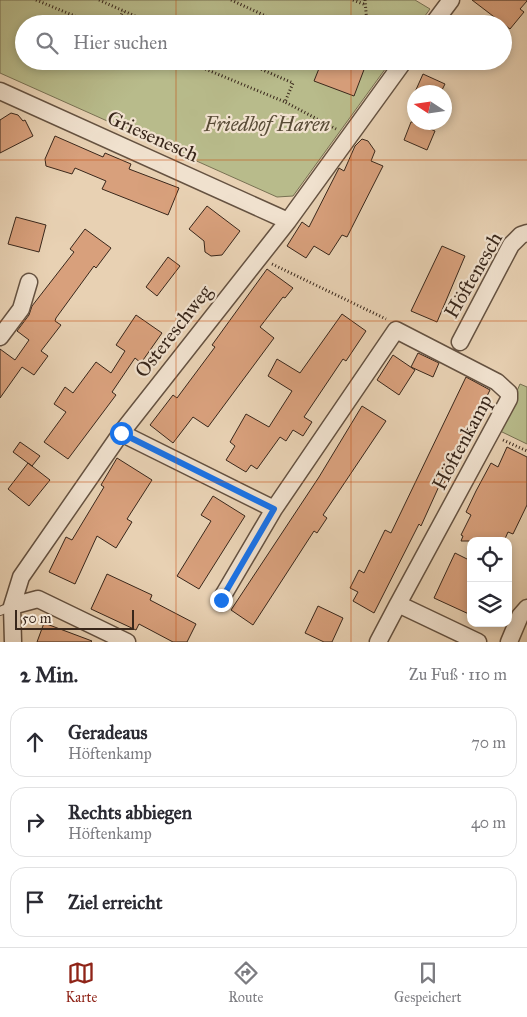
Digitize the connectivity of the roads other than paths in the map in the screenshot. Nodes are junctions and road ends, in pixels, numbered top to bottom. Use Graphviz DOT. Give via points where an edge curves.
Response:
graph roads {
  1 [pos="451,0"];
  2 [pos="440,15"];
  3 [pos="398,70"];
  4 [pos="0,91"];
  5 [pos="288,220"];
  6 [pos="527,233"];
  7 [pos="29,282"];
  8 [pos="0,337"];
  9 [pos="460,342"];
  10 [pos="121,433"];
  11 [pos="274,509"];
  12 [pos="221,600"];
  13 [pos="398,604"];
  14 [pos="527,608"];
  15 [pos="6,609"];
  16 [pos="13,642"];
  17 [pos="127,642"];
  18 [pos="378,642"];
  19 [pos="478,642"];
  20 [pos="509,642"];
  1 -- 2 [label="street"];
  3 -- 5 [label="street, Ostereschweg"];
  4 -- 5 [label="street, Griesenesch"];
  5 -- 10 [label="street, Ostereschweg"];
  6 -- 9 [label="street, Höftenesch" via="511,245"];
  7 -- 8 [label="street" via="21,309"];
  10 -- 11 [label="street"];
  10 -- 15 [label="street, Ostereschweg" via="21,578"];
  11 -- 12 [label="street"];
  11 -- 13 [label="street, Höftenkamp" via="396,330 505,388 509,399 492,434"];
  13 -- 18 [label="street, Höftenkamp"];
  13 -- 19 [label="street"];
  14 -- 20 [label="street"];
  15 -- 16 [label="street, Ostereschweg"];
  15 -- 17 [label="street" via="38,599"];
}
